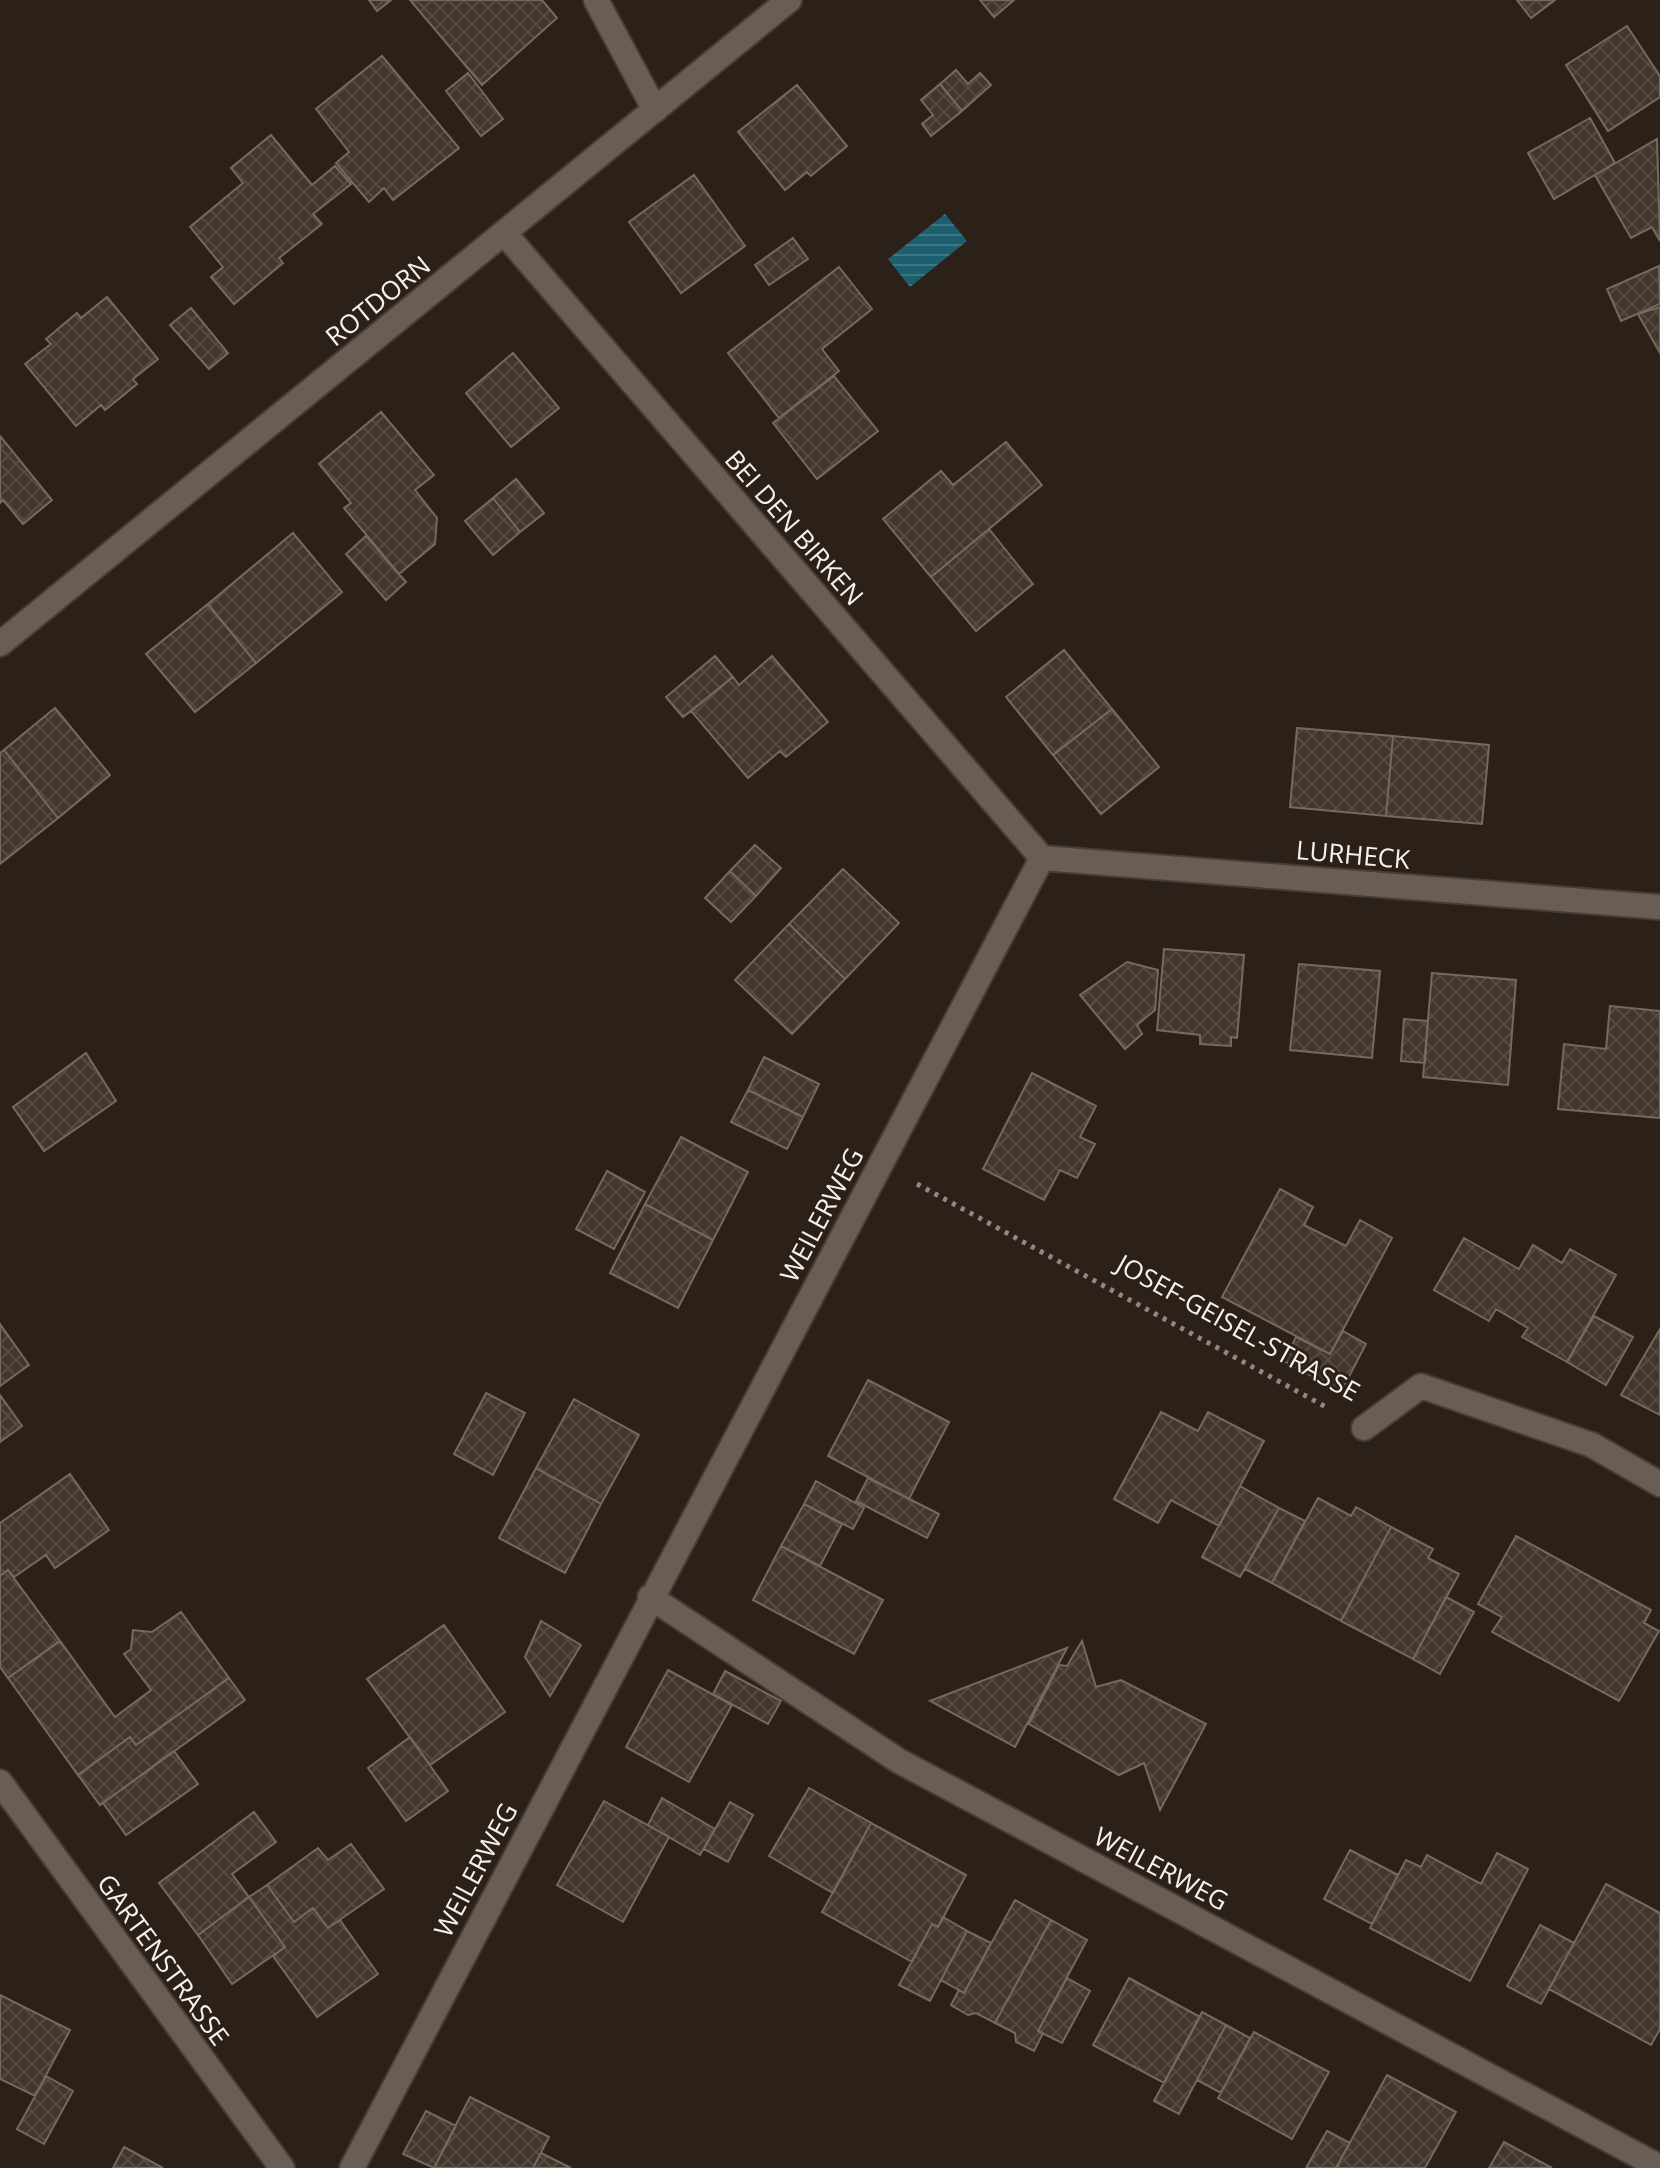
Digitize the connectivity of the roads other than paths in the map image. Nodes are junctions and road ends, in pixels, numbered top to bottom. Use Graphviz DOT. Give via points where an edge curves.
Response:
graph roads {
  1 [pos="596,0"];
  2 [pos="789,0"];
  3 [pos="655,110"];
  4 [pos="505,234"];
  5 [pos="0,644"];
  6 [pos="1042,858"];
  7 [pos="1660,907"];
  8 [pos="1364,1428"];
  9 [pos="1660,1484"];
  10 [pos="650,1597"];
  11 [pos="0,1782"];
  12 [pos="1660,2167"];
  13 [pos="282,2168"];
  14 [pos="352,2168"];
  1 -- 3 [label="street"];
  2 -- 3 [label="street, ROTDORN"];
  3 -- 4 [label="street, ROTDORN"];
  4 -- 5 [label="street, ROTDORN"];
  4 -- 6 [label="street, BEI DEN BIRKEN"];
  6 -- 7 [label="street, LURHECK"];
  6 -- 10 [label="street, WEILERWEG"];
  8 -- 9 [label="street, JOSEF-GEISEL-STRASSE" via="1421,1386 1592,1445"];
  10 -- 12 [label="street, WEILERWEG" via="899,1761"];
  10 -- 14 [label="street, WEILERWEG"];
  11 -- 13 [label="street, GARTENSTRASSE"];
}
